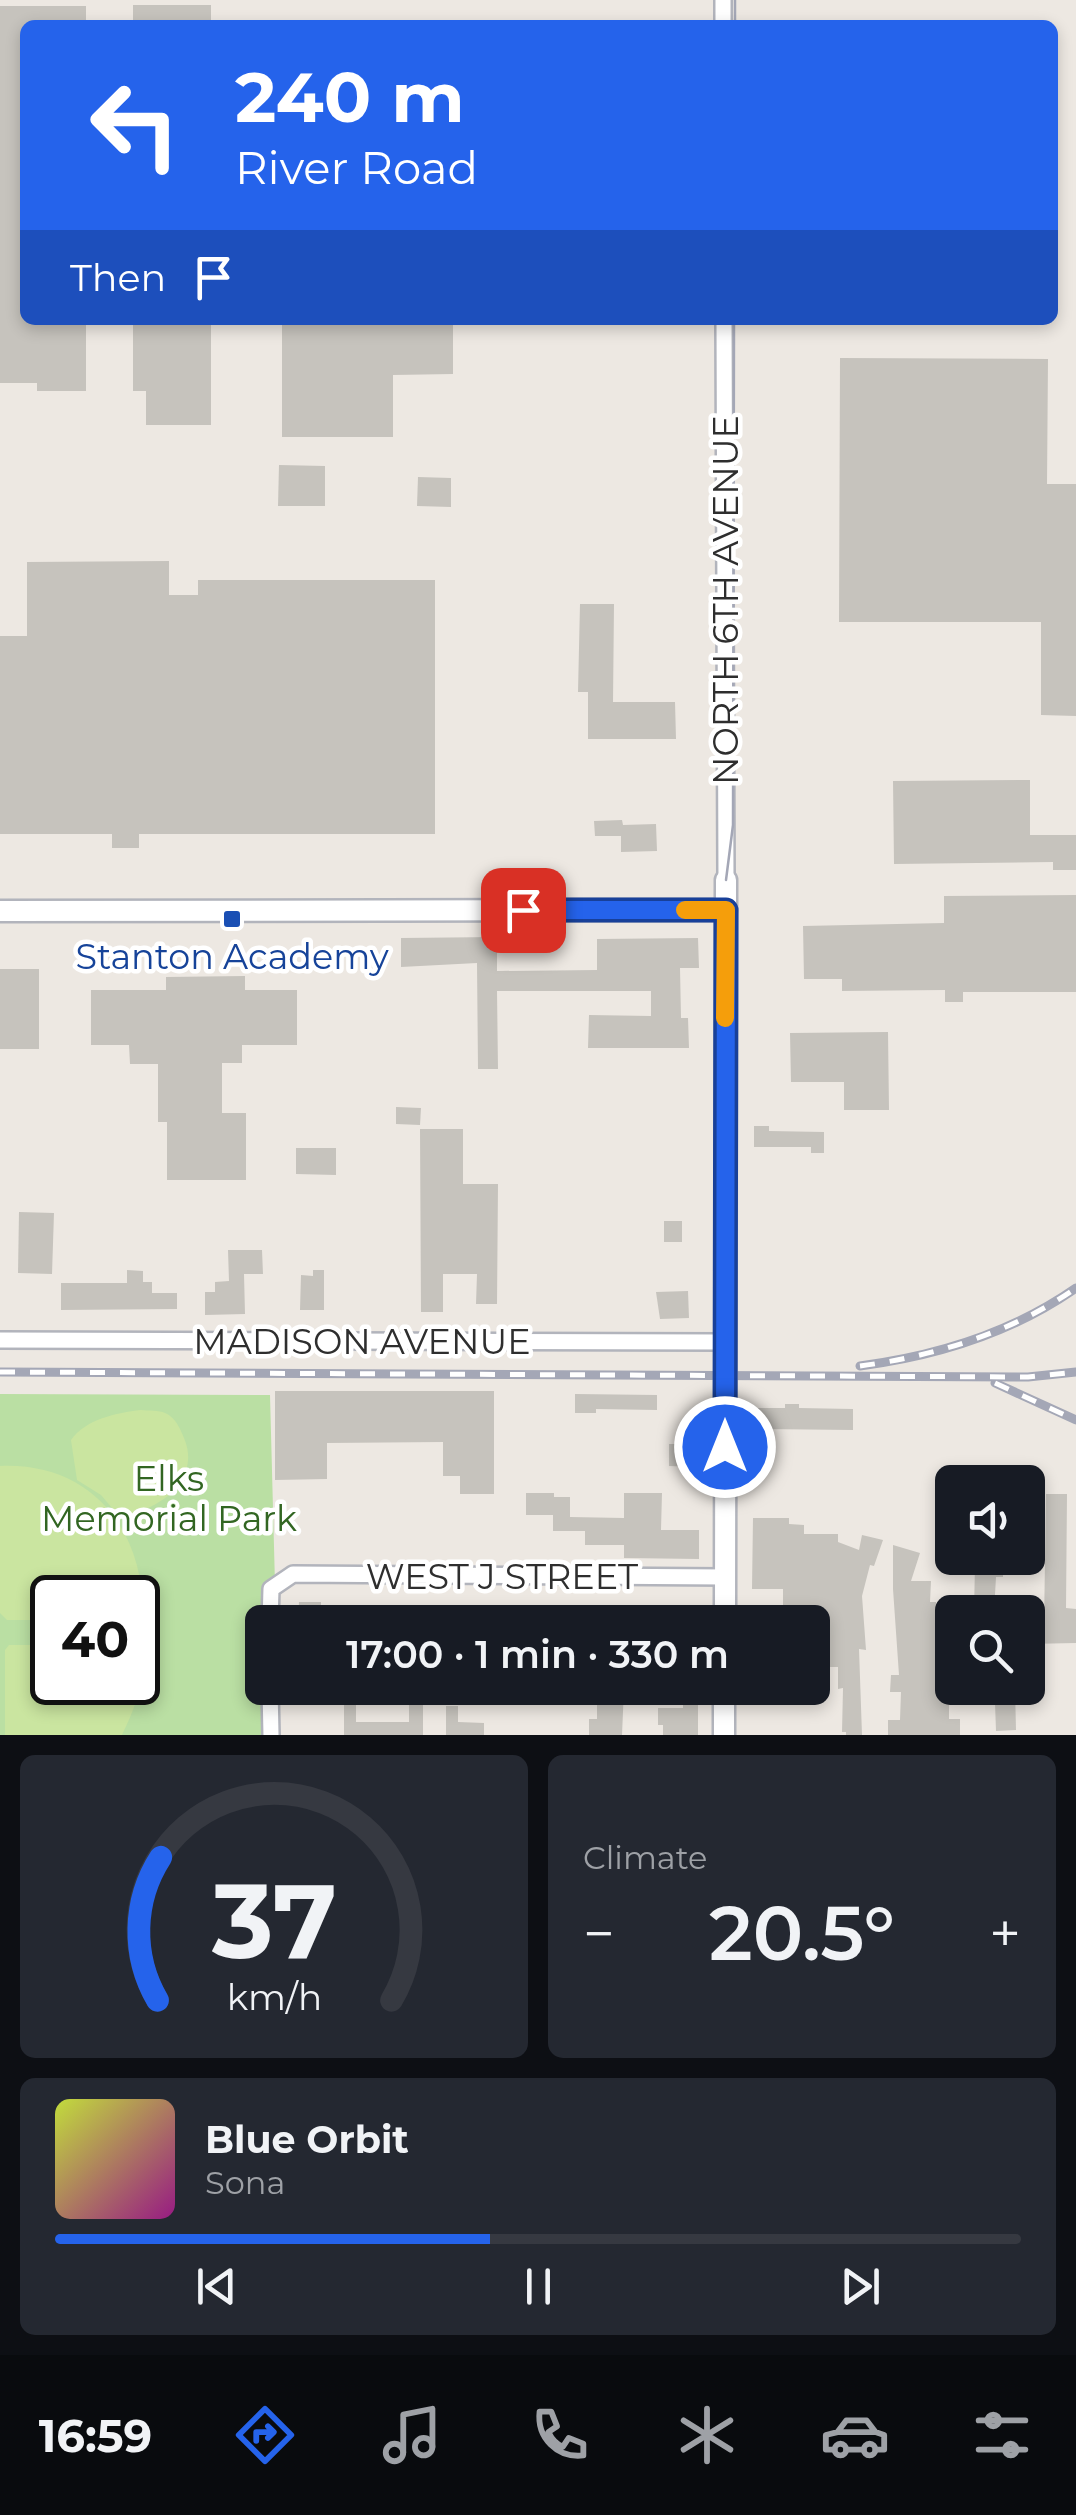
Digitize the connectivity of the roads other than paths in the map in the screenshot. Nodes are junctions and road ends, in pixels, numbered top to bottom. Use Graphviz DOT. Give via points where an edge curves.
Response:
graph roads {
  1 [pos="724,325"];
  2 [pos="726,880"];
  3 [pos="0,910"];
  4 [pos="726,910"];
  5 [pos="0,1340"];
  6 [pos="724,1342"];
  7 [pos="726,1577"];
  8 [pos="271,1605"];
  9 [pos="725,1605"];
  10 [pos="270,1705"];
  11 [pos="724,1705"];
  12 [pos="271,1735"];
  13 [pos="724,1735"];
  1 -- 2 [label="street, NORTH 6TH AVENUE"];
  2 -- 4 [label="street"];
  3 -- 4 [label="street"];
  4 -- 6 [label="street"];
  5 -- 6 [label="street, MADISON AVENUE"];
  6 -- 7 [label="street"];
  7 -- 8 [label="street, WEST J STREET" via="293,1574 272,1589"];
  7 -- 9 [label="street"];
  10 -- 12 [label="street"];
  11 -- 13 [label="street"];
}
